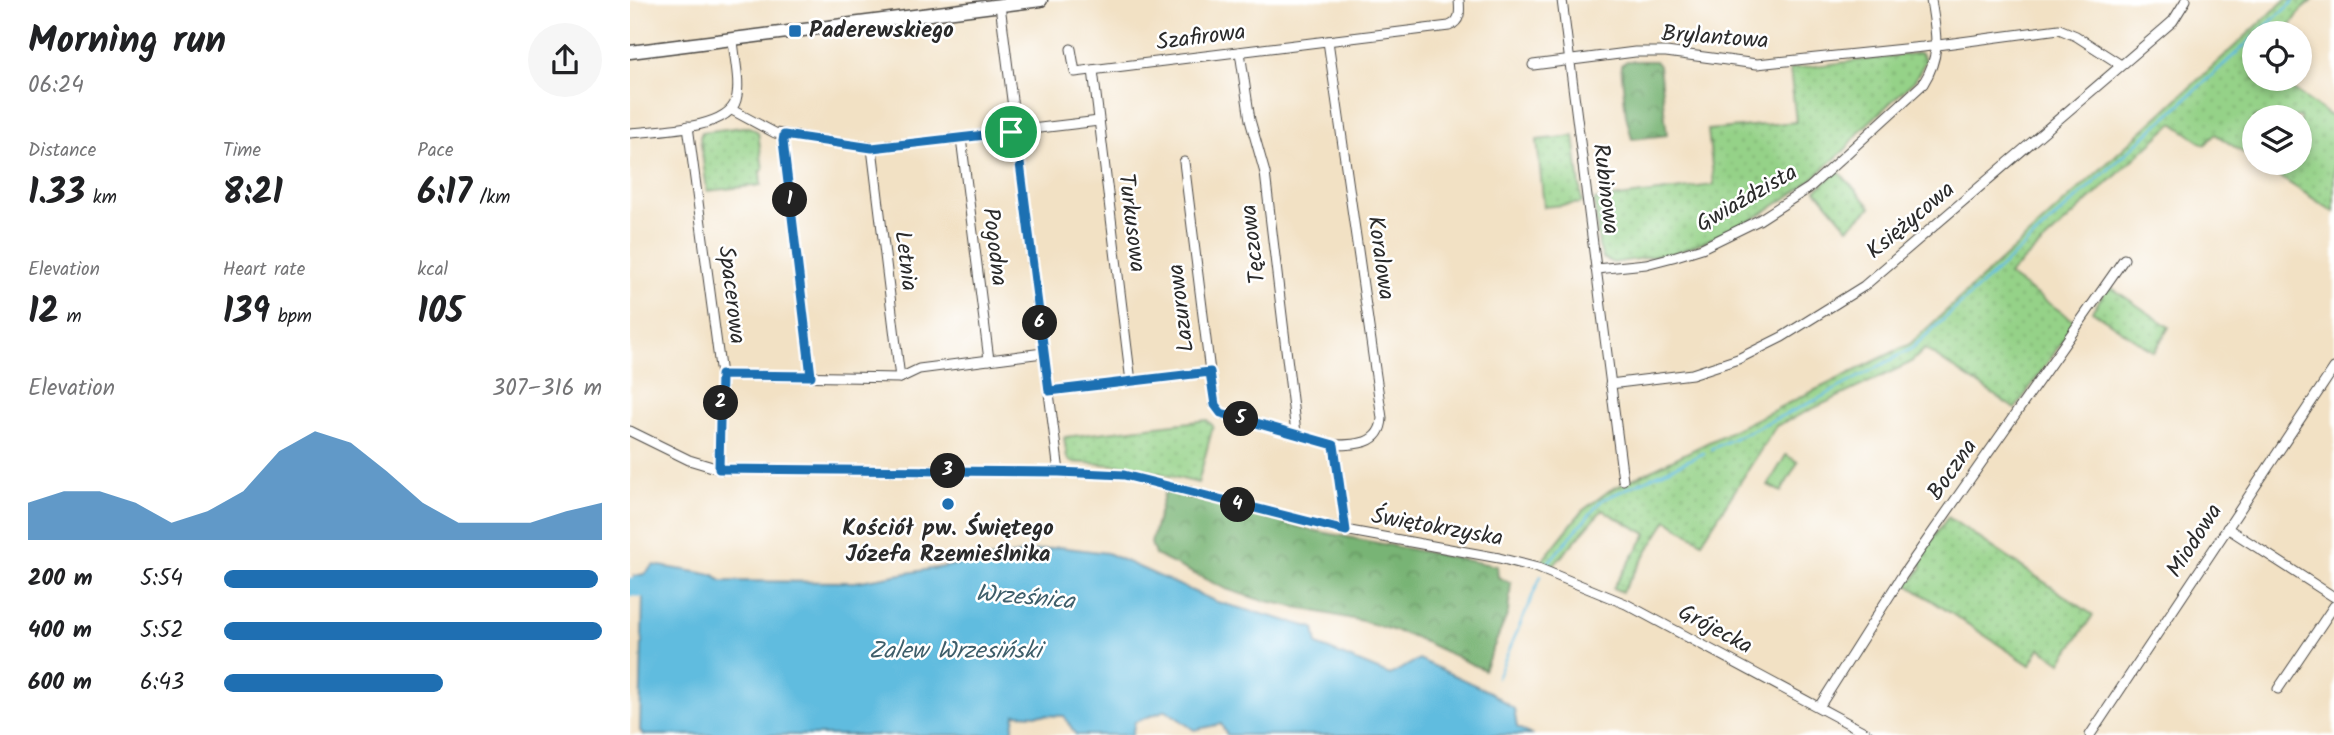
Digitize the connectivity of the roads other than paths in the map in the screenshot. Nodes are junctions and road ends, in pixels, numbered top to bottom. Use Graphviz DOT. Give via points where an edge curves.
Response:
graph roads {
  1 [pos="1041,0"];
  2 [pos="1459,0"];
  3 [pos="1562,0"];
  4 [pos="1931,0"];
  5 [pos="2186,0"];
  6 [pos="1005,3"];
  7 [pos="733,39"];
  8 [pos="1328,41"];
  9 [pos="1937,44"];
  10 [pos="1071,49"];
  11 [pos="630,52"];
  12 [pos="1240,52"];
  13 [pos="1570,61"];
  14 [pos="1533,65"];
  15 [pos="2121,65"];
  16 [pos="1093,70"];
  17 [pos="732,110"];
  18 [pos="1099,121"];
  19 [pos="688,126"];
  20 [pos="1016,132"];
  21 [pos="630,133"];
  22 [pos="784,135"];
  23 [pos="961,138"];
  24 [pos="872,148"];
  25 [pos="1184,162"];
  26 [pos="2124,259"];
  27 [pos="1596,269"];
  28 [pos="1044,353"];
  29 [pos="989,360"];
  30 [pos="2334,368"];
  31 [pos="1210,372"];
  32 [pos="721,375"];
  33 [pos="811,376"];
  34 [pos="900,378"];
  35 [pos="1131,382"];
  36 [pos="1610,384"];
  37 [pos="1049,391"];
  38 [pos="630,431"];
  39 [pos="1296,433"];
  40 [pos="1334,445"];
  41 [pos="719,469"];
  42 [pos="1059,472"];
  43 [pos="1623,480"];
  44 [pos="2227,528"];
  45 [pos="1346,531"];
  46 [pos="1538,568"];
  47 [pos="2334,597"];
  48 [pos="2334,606"];
  49 [pos="2278,689"];
  50 [pos="1819,708"];
  51 [pos="1870,735"];
  52 [pos="2090,735"];
  1 -- 6 [label="street"];
  2 -- 8 [label="street, Szafirowa" via="1459,17 1449,26"];
  3 -- 13 [label="street, Rubinowa"];
  4 -- 9 [label="street"];
  5 -- 15 [label="street, Księżycowa" via="2173,20"];
  6 -- 7 [label="street"];
  6 -- 20 [label="street"];
  7 -- 11 [label="street"];
  7 -- 17 [label="street" via="737,89"];
  8 -- 12 [label="street, Szafirowa"];
  8 -- 40 [label="street, Koralowa" via="1382,418 1378,435 1372,439"];
  9 -- 13 [label="street, Brylantowa" via="1757,64 1666,52"];
  9 -- 15 [label="street, Brylantowa" via="2059,29"];
  9 -- 27 [label="street, Gwiaździsta" via="1934,67 1923,84 1786,204 1702,248 1646,264"];
  10 -- 16 [label="street" via="1075,72"];
  12 -- 16 [label="street, Szafirowa"];
  12 -- 39 [label="street, Tęczowa" via="1250,120 1265,173"];
  13 -- 14 [label="street, Brylantowa"];
  13 -- 27 [label="street, Rubinowa"];
  15 -- 36 [label="street, Księżycowa" via="1864,286 1793,331 1738,359 1692,374"];
  16 -- 18 [label="street, Turkusowa"];
  17 -- 19 [label="street" via="723,118"];
  17 -- 22 [label="street"];
  18 -- 20 [label="street"];
  18 -- 35 [label="street, Turkusowa"];
  19 -- 21 [label="street"];
  19 -- 32 [label="street, Spacerowa"];
  20 -- 23 [label="street"];
  20 -- 28 [label="street"];
  22 -- 24 [label="street"];
  22 -- 33 [label="street"];
  23 -- 24 [label="street"];
  23 -- 29 [label="street, Pogodna"];
  24 -- 34 [label="street, Letnia"];
  25 -- 31 [label="street, Lazurowa"];
  26 -- 50 [label="street, Boczna" via="1902,576"];
  27 -- 36 [label="street, Rubinowa"];
  28 -- 29 [label="street"];
  28 -- 37 [label="street"];
  29 -- 34 [label="street" via="919,369"];
  30 -- 44 [label="street, Miodowa"];
  31 -- 35 [label="street, Lazurowa"];
  31 -- 39 [label="street" via="1215,405 1221,413"];
  32 -- 33 [label="street"];
  32 -- 41 [label="street, Spacerowa"];
  33 -- 34 [label="street"];
  35 -- 37 [label="street, Lazurowa"];
  36 -- 43 [label="street, Rubinowa"];
  37 -- 42 [label="street"];
  38 -- 41 [label="street, Świętokrzyska" via="689,460"];
  39 -- 40 [label="street"];
  40 -- 45 [label="street"];
  41 -- 42 [label="street, Świętokrzyska"];
  42 -- 45 [label="street, Świętokrzyska" via="1124,475"];
  44 -- 47 [label="street"];
  44 -- 52 [label="street, Miodowa"];
  45 -- 46 [label="street, Świętokrzyska"];
  46 -- 50 [label="street, Grójecka" via="1626,604"];
  48 -- 49 [label="street"];
  50 -- 51 [label="street, Grójecka"];
}
